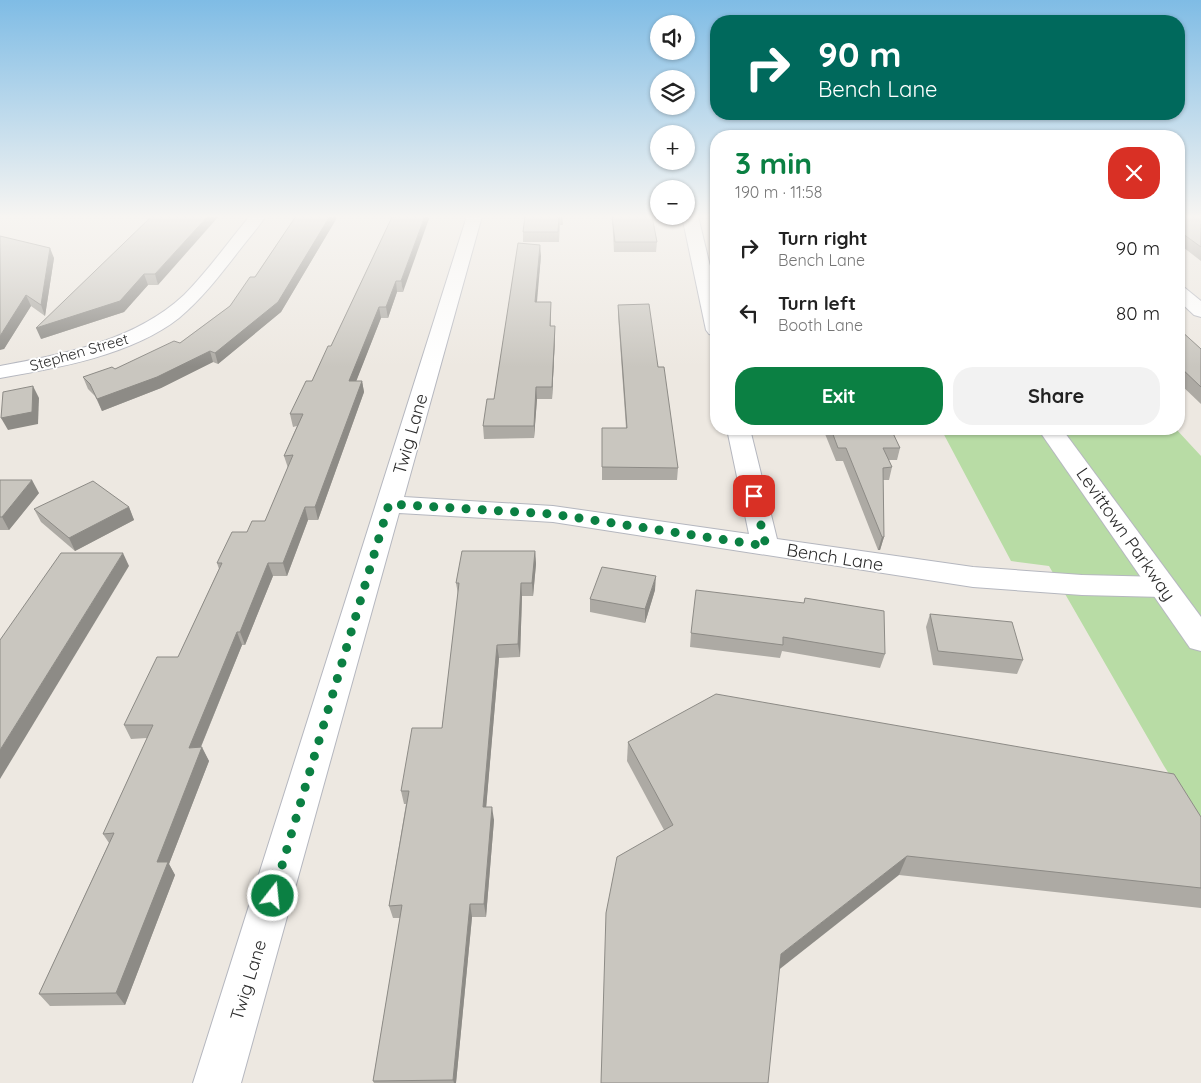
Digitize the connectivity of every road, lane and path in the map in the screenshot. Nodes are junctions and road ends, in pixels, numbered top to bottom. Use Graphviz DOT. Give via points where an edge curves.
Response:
graph roads {
  1 [pos="216,267"];
  2 [pos="459,267"];
  3 [pos="705,267"];
  4 [pos="710,296"];
  5 [pos="1185,297"];
  6 [pos="1201,311"];
  7 [pos="0,372"];
  8 [pos="740,435"];
  9 [pos="1054,435"];
  10 [pos="389,504"];
  11 [pos="766,546"];
  12 [pos="1163,587"];
  13 [pos="1201,640"];
  14 [pos="217,1083"];
  1 -- 7 [label="street, Stephen Street" via="189,299 161,322 139,334 69,358"];
  2 -- 10 [label="street, Twig Lane"];
  3 -- 4 [label="street"];
  5 -- 6 [label="street"];
  8 -- 11 [label="street"];
  9 -- 12 [label="street, Levittown Parkway"];
  10 -- 11 [label="street, Bench Lane" via="552,514"];
  10 -- 14 [label="street, Twig Lane"];
  11 -- 12 [label="street, Bench Lane" via="973,577 1082,586"];
  12 -- 13 [label="street, Levittown Parkway"];
}
